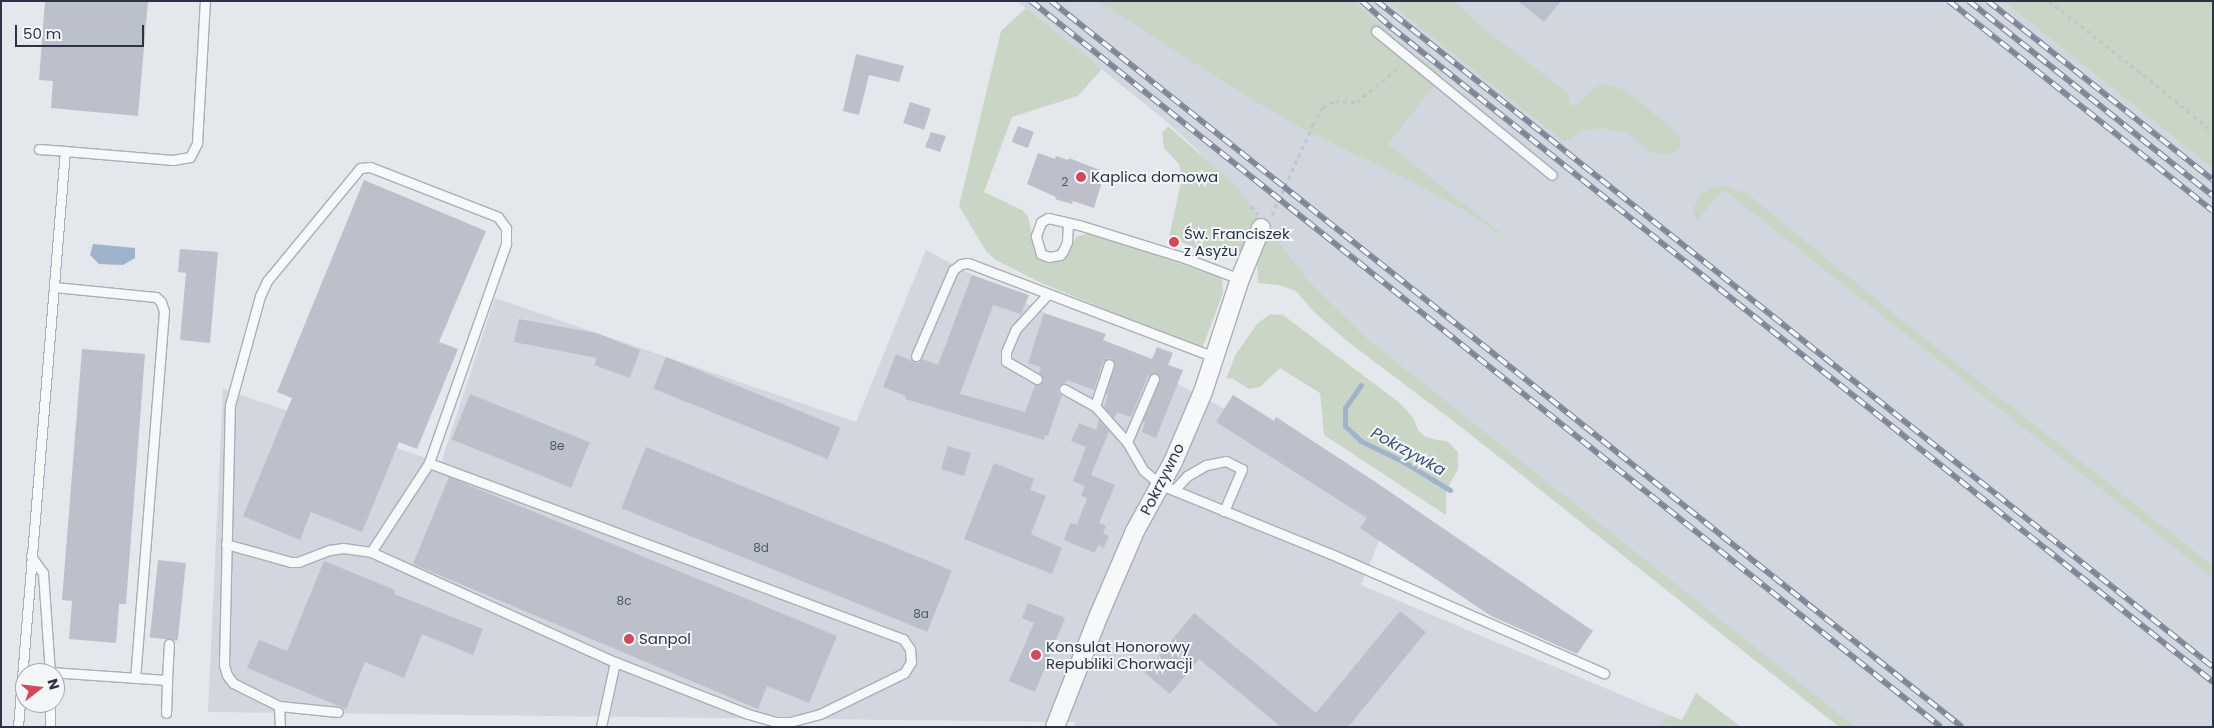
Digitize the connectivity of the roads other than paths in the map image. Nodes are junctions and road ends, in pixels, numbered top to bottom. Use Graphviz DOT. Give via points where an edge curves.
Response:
graph roads {
  1 [pos="205,1"];
  2 [pos="1376,31"];
  3 [pos="38,149"];
  4 [pos="65,151"];
  5 [pos="1552,175"];
  6 [pos="1068,223"];
  7 [pos="1265,224"];
  8 [pos="1240,279"];
  9 [pos="54,287"];
  10 [pos="1048,294"];
  11 [pos="916,356"];
  12 [pos="1214,357"];
  13 [pos="1109,364"];
  14 [pos="1037,379"];
  15 [pos="1154,380"];
  16 [pos="1064,389"];
  17 [pos="1095,406"];
  18 [pos="1127,442"];
  19 [pos="429,463"];
  20 [pos="1167,488"];
  21 [pos="1224,510"];
  22 [pos="226,544"];
  23 [pos="371,552"];
  24 [pos="31,556"];
  25 [pos="169,644"];
  26 [pos="615,662"];
  27 [pos="49,663"];
  28 [pos="65,673"];
  29 [pos="1604,673"];
  30 [pos="135,678"];
  31 [pos="167,680"];
  32 [pos="279,706"];
  33 [pos="338,712"];
  34 [pos="50,713"];
  35 [pos="166,713"];
  36 [pos="18,727"];
  37 [pos="50,727"];
  38 [pos="280,727"];
  39 [pos="601,727"];
  40 [pos="1055,727"];
  1 -- 4 [label="lane" via="197,142 190,156 173,160"];
  2 -- 5 [label="lane"];
  3 -- 4 [label="lane"];
  4 -- 9 [label="lane"];
  6 -- 6 [label="lane" via="1048,218 1041,222 1036,236 1041,254 1049,257 1060,255 1067,242"];
  6 -- 8 [label="lane" via="1182,257"];
  7 -- 8 [label="street, Pokrzywno"];
  8 -- 12 [label="street, Pokrzywno"];
  9 -- 24 [label="lane"];
  9 -- 30 [label="lane" via="156,297 162,302 164,311"];
  10 -- 11 [label="lane" via="968,263 961,264 953,270"];
  10 -- 12 [label="lane"];
  10 -- 14 [label="lane" via="1016,329 1006,352 1006,361"];
  12 -- 20 [label="street, Pokrzywno" via="1173,462"];
  13 -- 17 [label="lane"];
  15 -- 18 [label="lane"];
  16 -- 17 [label="lane"];
  17 -- 18 [label="lane"];
  18 -- 20 [label="lane" via="1144,470"];
  19 -- 22 [label="lane" via="506,244 506,228 498,217 370,167 360,168 267,281 260,296 230,405"];
  19 -- 23 [label="lane"];
  19 -- 26 [label="lane" via="903,639 910,648 911,662 904,673 820,714 791,722 776,722 748,714"];
  20 -- 21 [label="lane"];
  20 -- 21 [label="lane" via="1206,465 1226,461 1242,470"];
  20 -- 40 [label="street, Pokrzywno" via="1135,531 1098,615"];
  21 -- 29 [label="lane"];
  22 -- 23 [label="lane" via="291,562 337,549"];
  22 -- 32 [label="lane" via="224,665 227,675 233,683"];
  23 -- 26 [label="lane"];
  24 -- 27 [label="lane" via="43,573"];
  24 -- 36 [label="lane"];
  25 -- 31 [label="lane"];
  26 -- 39 [label="lane"];
  28 -- 30 [label="lane"];
  30 -- 31 [label="lane"];
  31 -- 35 [label="lane"];
  32 -- 33 [label="lane"];
  32 -- 38 [label="lane"];
  34 -- 37 [label="lane"];
}
